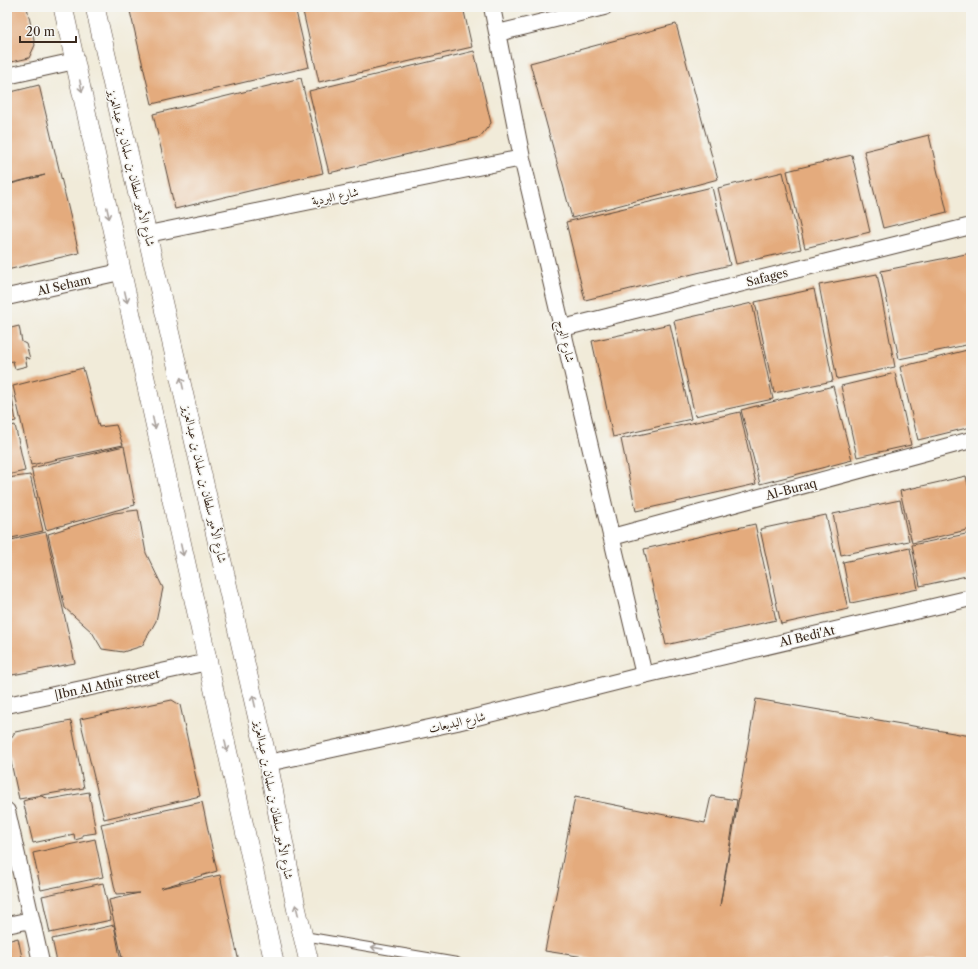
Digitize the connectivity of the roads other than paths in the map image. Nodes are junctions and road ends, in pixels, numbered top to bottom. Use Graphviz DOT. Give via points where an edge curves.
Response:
graph roads {
  1 [pos="63,7"];
  2 [pos="95,7"];
  3 [pos="492,7"];
  4 [pos="604,7"];
  5 [pos="498,33"];
  6 [pos="75,61"];
  7 [pos="7,76"];
  8 [pos="522,158"];
  9 [pos="971,226"];
  10 [pos="148,234"];
  11 [pos="120,272"];
  12 [pos="7,297"];
  13 [pos="563,328"];
  14 [pos="971,440"];
  15 [pos="612,537"];
  16 [pos="971,598"];
  17 [pos="208,662"];
  18 [pos="644,675"];
  19 [pos="7,705"];
  20 [pos="268,763"];
  21 [pos="7,811"];
  22 [pos="31,920"];
  23 [pos="7,925"];
  24 [pos="304,936"];
  25 [pos="41,962"];
  26 [pos="274,962"];
  27 [pos="309,962"];
  28 [pos="457,962"];
  1 -- 6 [label="street"];
  2 -- 10 [label="street, شارع الأمير سلطان بن سلمان بن عبدالعزيز" via="123,138"];
  3 -- 5 [label="street, شارع البرج"];
  4 -- 5 [label="street"];
  5 -- 8 [label="street, شارع البرج"];
  6 -- 7 [label="street"];
  6 -- 11 [label="street, one-way"];
  8 -- 10 [label="street, شارع البردية"];
  8 -- 13 [label="street, شارع البرج"];
  9 -- 13 [label="street, Safages"];
  20 -- 10 [label="street, شارع الأمير سلطان بن سلمان بن عبدالعزيز, one-way"];
  11 -- 12 [label="street, Al Seham"];
  11 -- 17 [label="street, one-way"];
  13 -- 15 [label="street, شارع البرج"];
  14 -- 15 [label="street, Al-Buraq"];
  15 -- 18 [label="street, شارع البرج"];
  16 -- 18 [label="street, Al Bedi'At"];
  17 -- 19 [label="street, |Ibn Al Athir Street"];
  17 -- 26 [label="street, one-way"];
  18 -- 20 [label="street, شارع البديعات" via="457,722"];
  24 -- 20 [label="street, شارع الأمير سلطان بن سلمان بن عبدالعزيز, one-way"];
  21 -- 22 [label="street"];
  22 -- 23 [label="street"];
  22 -- 25 [label="street"];
  24 -- 27 [label="street, شارع الأمير سلطان بن سلمان بن عبدالعزيز"];
  28 -- 24 [label="lane, one-way"];
}
